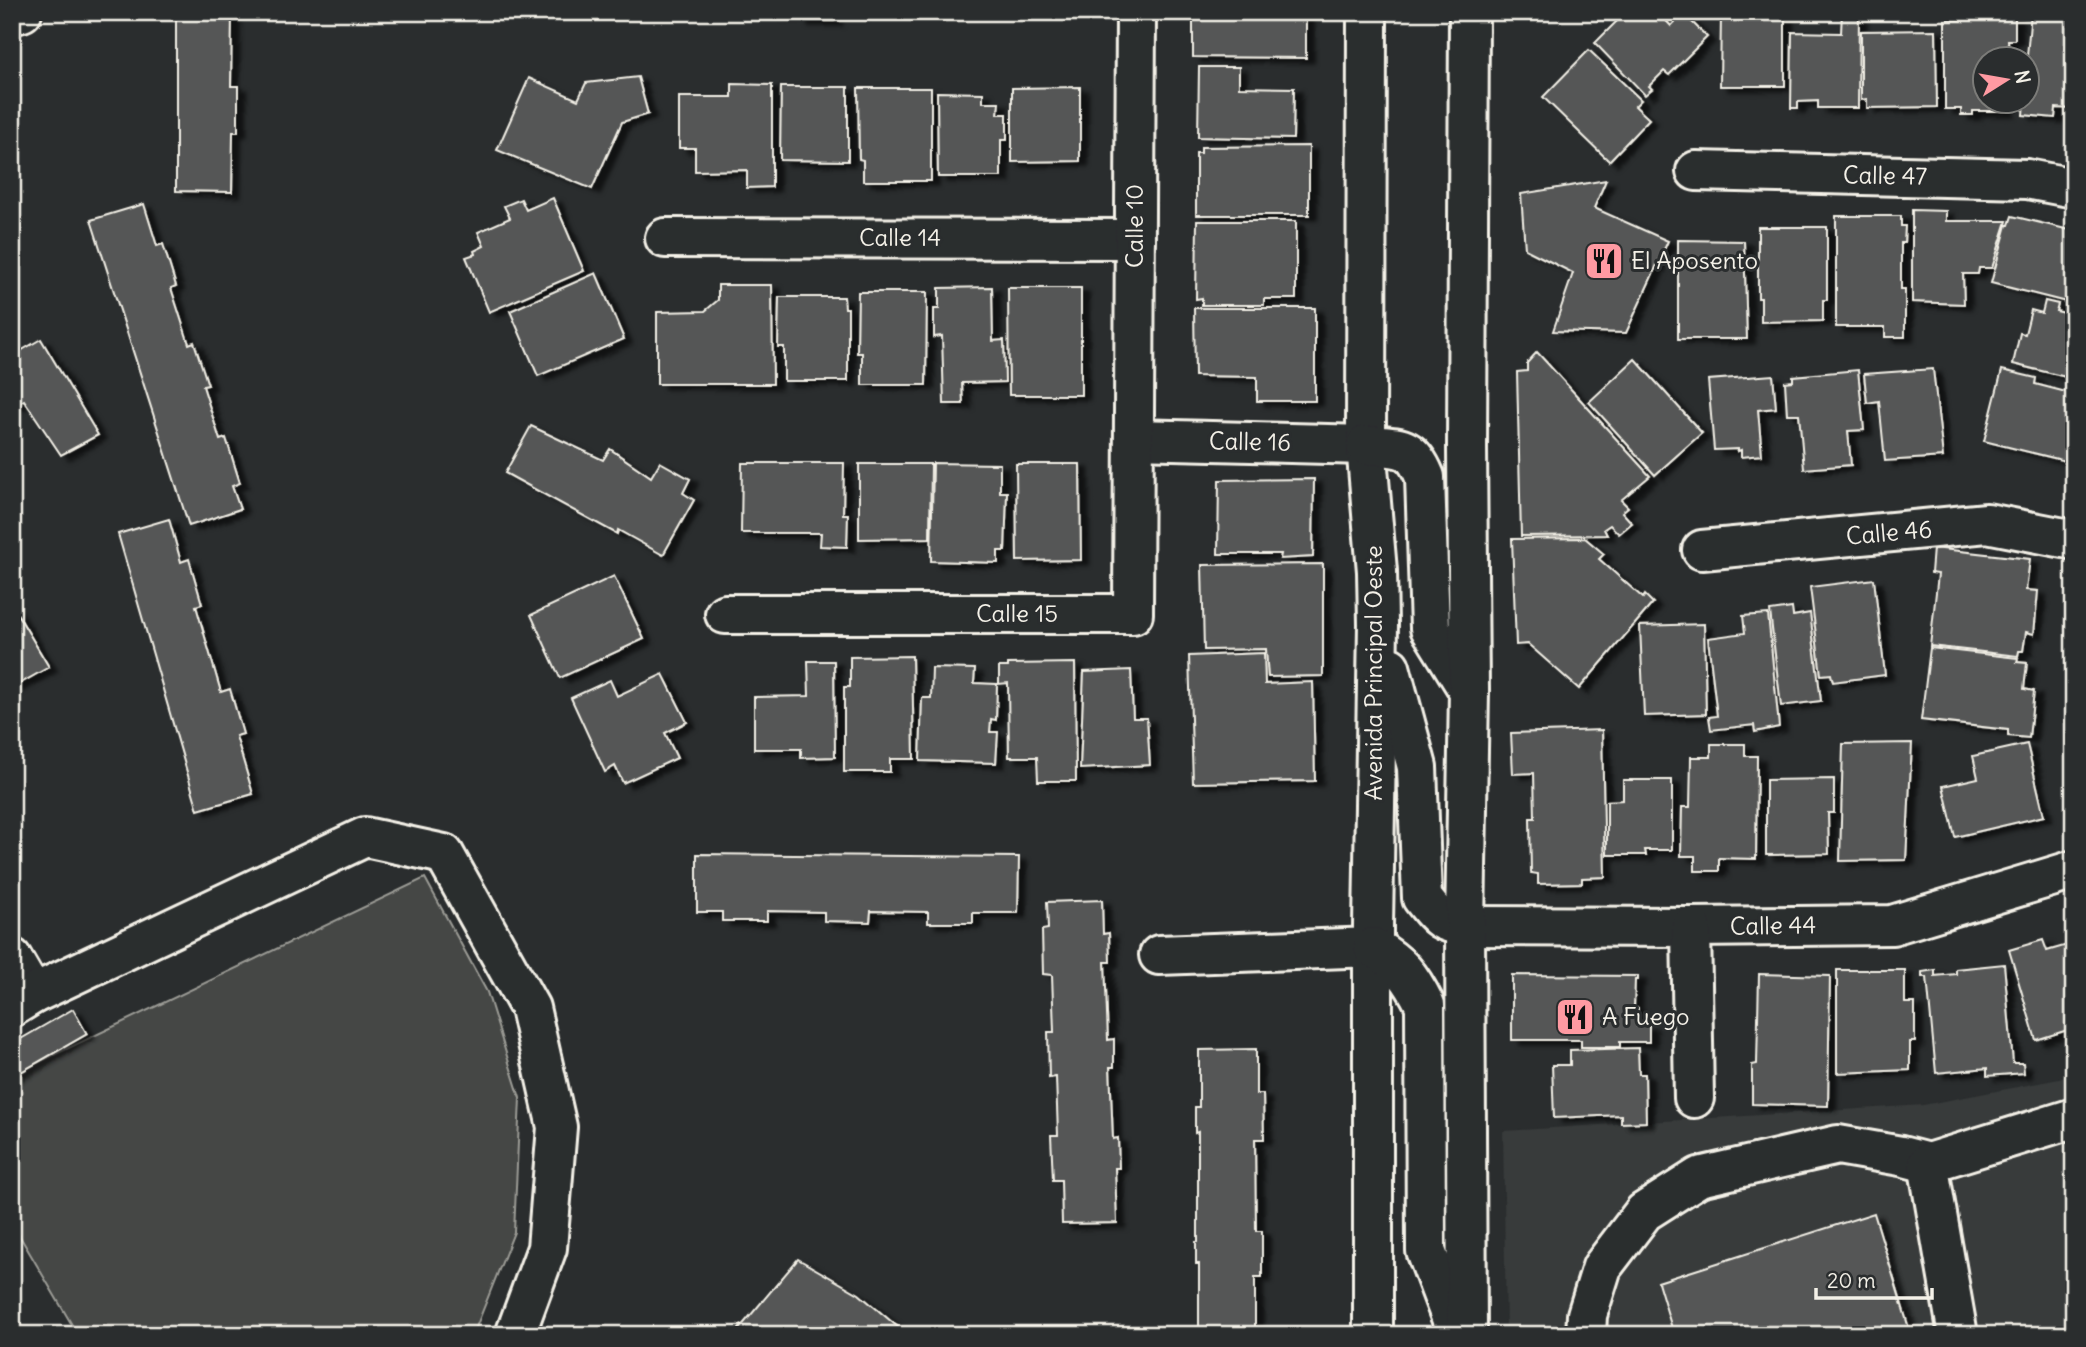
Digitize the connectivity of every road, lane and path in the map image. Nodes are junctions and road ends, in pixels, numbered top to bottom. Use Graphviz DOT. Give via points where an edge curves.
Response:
graph roads {
  1 [pos="23,12"];
  2 [pos="1136,12"];
  3 [pos="1367,12"];
  4 [pos="1469,12"];
  5 [pos="12,15"];
  6 [pos="1696,172"];
  7 [pos="2074,188"];
  8 [pos="665,238"];
  9 [pos="1135,239"];
  10 [pos="1133,439"];
  11 [pos="1366,445"];
  12 [pos="2074,541"];
  13 [pos="1702,550"];
  14 [pos="725,614"];
  15 [pos="1378,624"];
  16 [pos="1469,691"];
  17 [pos="2074,870"];
  18 [pos="1465,926"];
  19 [pos="1691,928"];
  20 [pos="1373,947"];
  21 [pos="1159,955"];
  22 [pos="12,958"];
  23 [pos="23,1000"];
  24 [pos="1694,1097"];
  25 [pos="2074,1118"];
  26 [pos="1928,1163"];
  27 [pos="514,1335"];
  28 [pos="1373,1335"];
  29 [pos="1458,1335"];
  30 [pos="1466,1335"];
  31 [pos="1586,1335"];
  32 [pos="1958,1335"];
  1 -- 5 [label="main road"];
  2 -- 9 [label="main road, Calle 10"];
  3 -- 11 [label="main road, Avenida Principal Oeste"];
  4 -- 16 [label="main road"];
  6 -- 7 [label="main road, Calle 47" via="2027,179"];
  8 -- 9 [label="main road, Calle 14"];
  9 -- 10 [label="main road, Calle 10"];
  10 -- 11 [label="main road, Calle 16"];
  10 -- 14 [label="main road, Calle 15" via="1133,614"];
  11 -- 15 [label="main road, Avenida Principal Oeste"];
  11 -- 16 [label="main road, Calle 16" via="1403,448 1417,458 1425,477 1430,628"];
  12 -- 13 [label="main road, Calle 46" via="1987,523"];
  15 -- 18 [label="main road" via="1417,767 1422,898 1446,923"];
  15 -- 20 [label="main road, Avenida Principal Oeste"];
  16 -- 18 [label="main road"];
  17 -- 19 [label="main road, Calle 44" via="1892,925"];
  18 -- 19 [label="main road, Calle 44"];
  18 -- 30 [label="main road"];
  19 -- 24 [label="main road"];
  20 -- 21 [label="main road"];
  20 -- 28 [label="main road, Avenida Principal Oeste"];
  20 -- 29 [label="main road" via="1395,960 1413,980 1425,1005 1426,1251"];
  22 -- 23 [label="main road"];
  23 -- 27 [label="main road" via="365,837 444,854 530,1008 556,1127 547,1248"];
  25 -- 26 [label="main road"];
  26 -- 31 [label="main road" via="1838,1145 1699,1177 1644,1212 1602,1267 1587,1315"];
  26 -- 32 [label="main road"];
}
